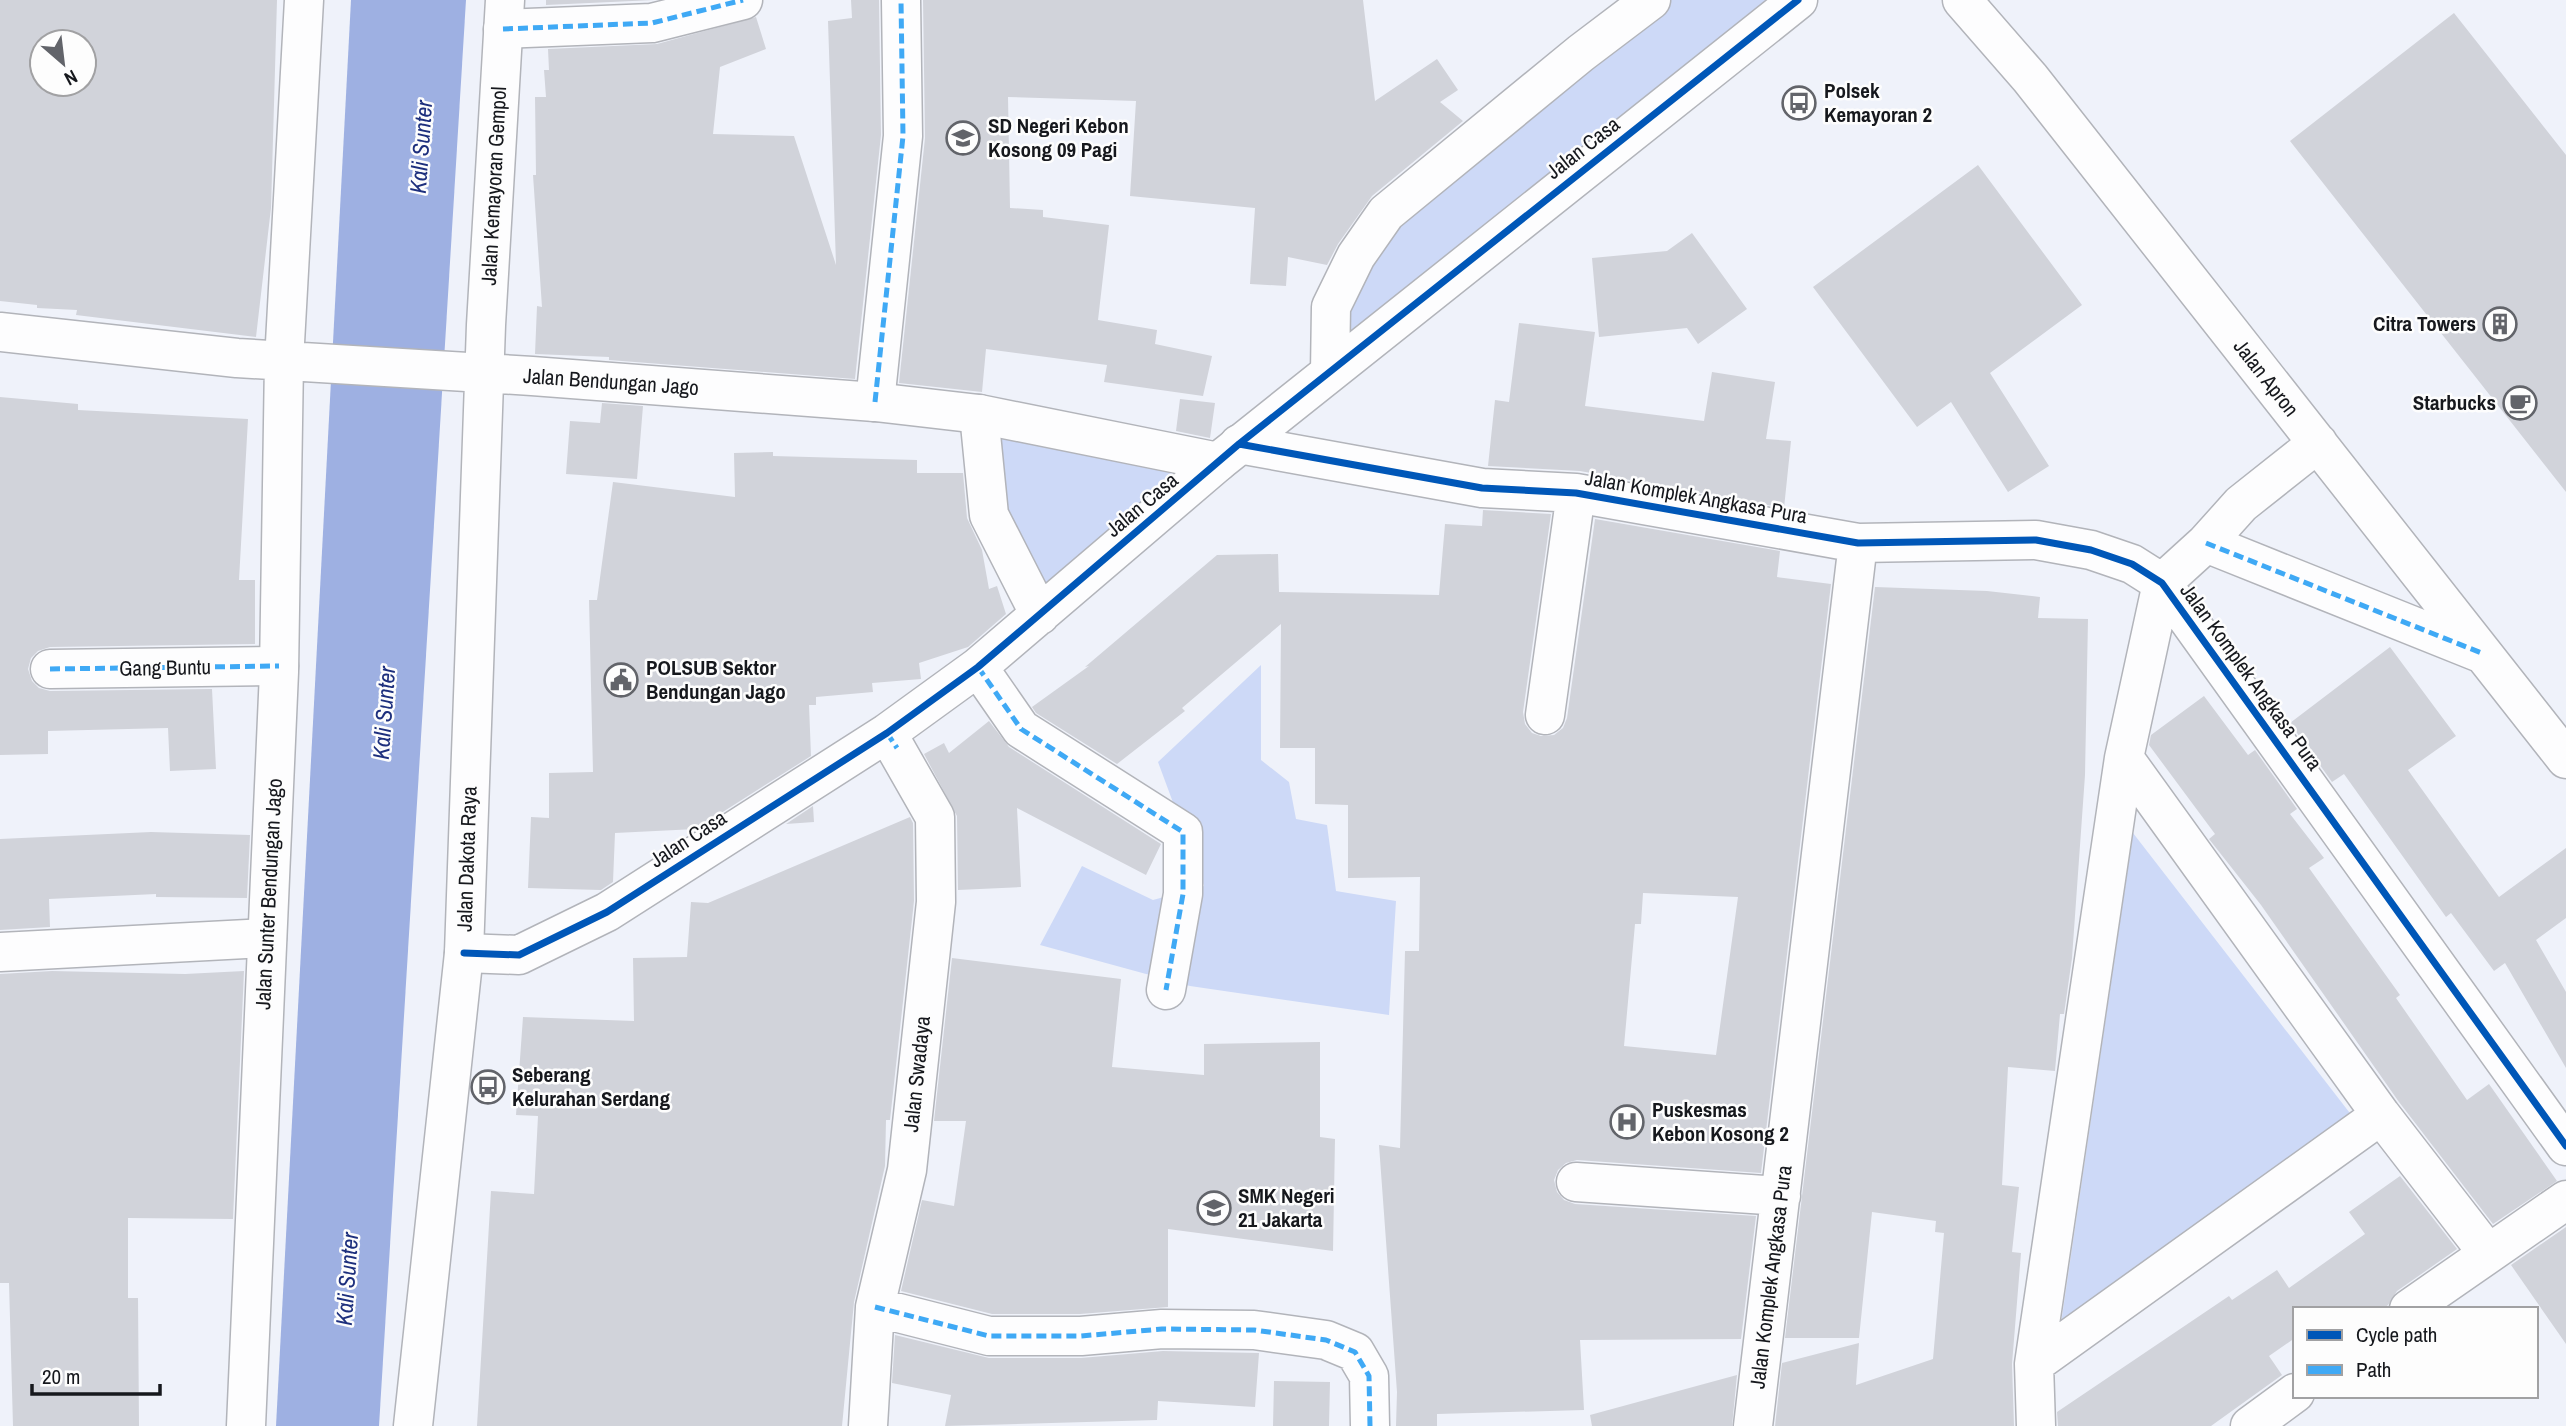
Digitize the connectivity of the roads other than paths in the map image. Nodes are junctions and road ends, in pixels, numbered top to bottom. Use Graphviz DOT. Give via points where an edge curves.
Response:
graph roads {
  1 [pos="304,0"];
  2 [pos="743,0"];
  3 [pos="901,0"];
  4 [pos="1651,0"];
  5 [pos="1798,0"];
  6 [pos="1962,0"];
  7 [pos="504,15"];
  8 [pos="0,332"];
  9 [pos="284,361"];
  10 [pos="1330,372"];
  11 [pos="477,373"];
  12 [pos="875,402"];
  13 [pos="979,414"];
  14 [pos="2318,443"];
  15 [pos="1228,453"];
  16 [pos="1576,493"];
  17 [pos="1858,543"];
  18 [pos="2206,543"];
  19 [pos="2162,583"];
  20 [pos="1040,615"];
  21 [pos="2484,654"];
  22 [pos="279,666"];
  23 [pos="978,667"];
  24 [pos="50,669"];
  25 [pos="1545,715"];
  26 [pos="887,733"];
  27 [pos="2124,758"];
  28 [pos="2566,759"];
  29 [pos="267,938"];
  30 [pos="0,952"];
  31 [pos="464,953"];
  32 [pos="1166,990"];
  33 [pos="2381,1115"];
  34 [pos="2566,1146"];
  35 [pos="1576,1182"];
  36 [pos="1781,1196"];
  37 [pos="2566,1200"];
  38 [pos="2487,1252"];
  39 [pos="875,1307"];
  40 [pos="2412,1307"];
  41 [pos="2034,1364"];
  42 [pos="2293,1394"];
  43 [pos="246,1426"];
  44 [pos="413,1426"];
  45 [pos="868,1426"];
  46 [pos="1370,1426"];
  47 [pos="1753,1426"];
  48 [pos="2036,1426"];
  49 [pos="2250,1426"];
  1 -- 9 [label="street"];
  2 -- 7 [label="street" via="652,23"];
  3 -- 12 [label="street" via="903,136"];
  4 -- 10 [label="street" via="1386,213 1356,256 1331,307"];
  5 -- 10 [label="street, Jalan Casa"];
  6 -- 14 [label="street, Jalan Apron" via="2039,88"];
  7 -- 11 [label="street, Jalan Kemayoran Gempol"];
  8 -- 9 [label="street, Jalan Bendungan Jago"];
  9 -- 11 [label="street, Jalan Bendungan Jago"];
  9 -- 22 [label="street, Jalan Sunter Bendungan Jago"];
  10 -- 15 [label="street, Jalan Casa"];
  11 -- 12 [label="street, Jalan Bendungan Jago"];
  11 -- 31 [label="street, Jalan Dakota Raya"];
  12 -- 13 [label="street, Jalan Bendungan Jago"];
  13 -- 15 [label="street, Jalan Bendungan Jago"];
  13 -- 20 [label="street" via="989,515"];
  14 -- 18 [label="street, Jalan Komplek Angkasa Pura" via="2241,504"];
  14 -- 21 [label="street, Jalan Apron"];
  15 -- 16 [label="street, Jalan Komplek Angkasa Pura" via="1482,488"];
  15 -- 20 [label="street, Jalan Casa"];
  16 -- 17 [label="street, Jalan Komplek Angkasa Pura"];
  16 -- 25 [label="street"];
  17 -- 19 [label="street, Jalan Komplek Angkasa Pura" via="2036,540 2122,560"];
  17 -- 36 [label="street, Jalan Komplek Angkasa Pura"];
  18 -- 19 [label="street, Jalan Komplek Angkasa Pura"];
  18 -- 21 [label="street"];
  19 -- 27 [label="street, Jalan Komplek Angkasa Pura"];
  19 -- 34 [label="street, Jalan Komplek Angkasa Pura"];
  20 -- 23 [label="street, Jalan Casa"];
  21 -- 28 [label="street, Jalan Apron"];
  22 -- 24 [label="street, Gang Buntu"];
  22 -- 29 [label="street, Jalan Sunter Bendungan Jago"];
  23 -- 26 [label="street, Jalan Casa"];
  23 -- 32 [label="street" via="1021,729 1183,832 1183,894"];
  26 -- 31 [label="street, Jalan Casa" via="607,912 519,955"];
  26 -- 39 [label="street, Jalan Swadaya" via="935,817 936,902 907,1170"];
  27 -- 33 [label="street"];
  27 -- 41 [label="street, Jalan Komplek Angkasa Pura"];
  29 -- 30 [label="street"];
  29 -- 43 [label="street, Jalan Sunter Bendungan Jago"];
  31 -- 44 [label="street, Jalan Dakota Raya"];
  33 -- 38 [label="street"];
  33 -- 41 [label="street"];
  35 -- 36 [label="street"];
  36 -- 47 [label="street, Jalan Komplek Angkasa Pura"];
  37 -- 38 [label="street"];
  38 -- 40 [label="street"];
  39 -- 45 [label="street, Jalan Swadaya"];
  39 -- 46 [label="street" via="989,1336 1254,1330 1326,1340 1355,1352 1369,1376"];
  41 -- 48 [label="street, Jalan Komplek Angkasa Pura"];
  42 -- 49 [label="street"];
}
